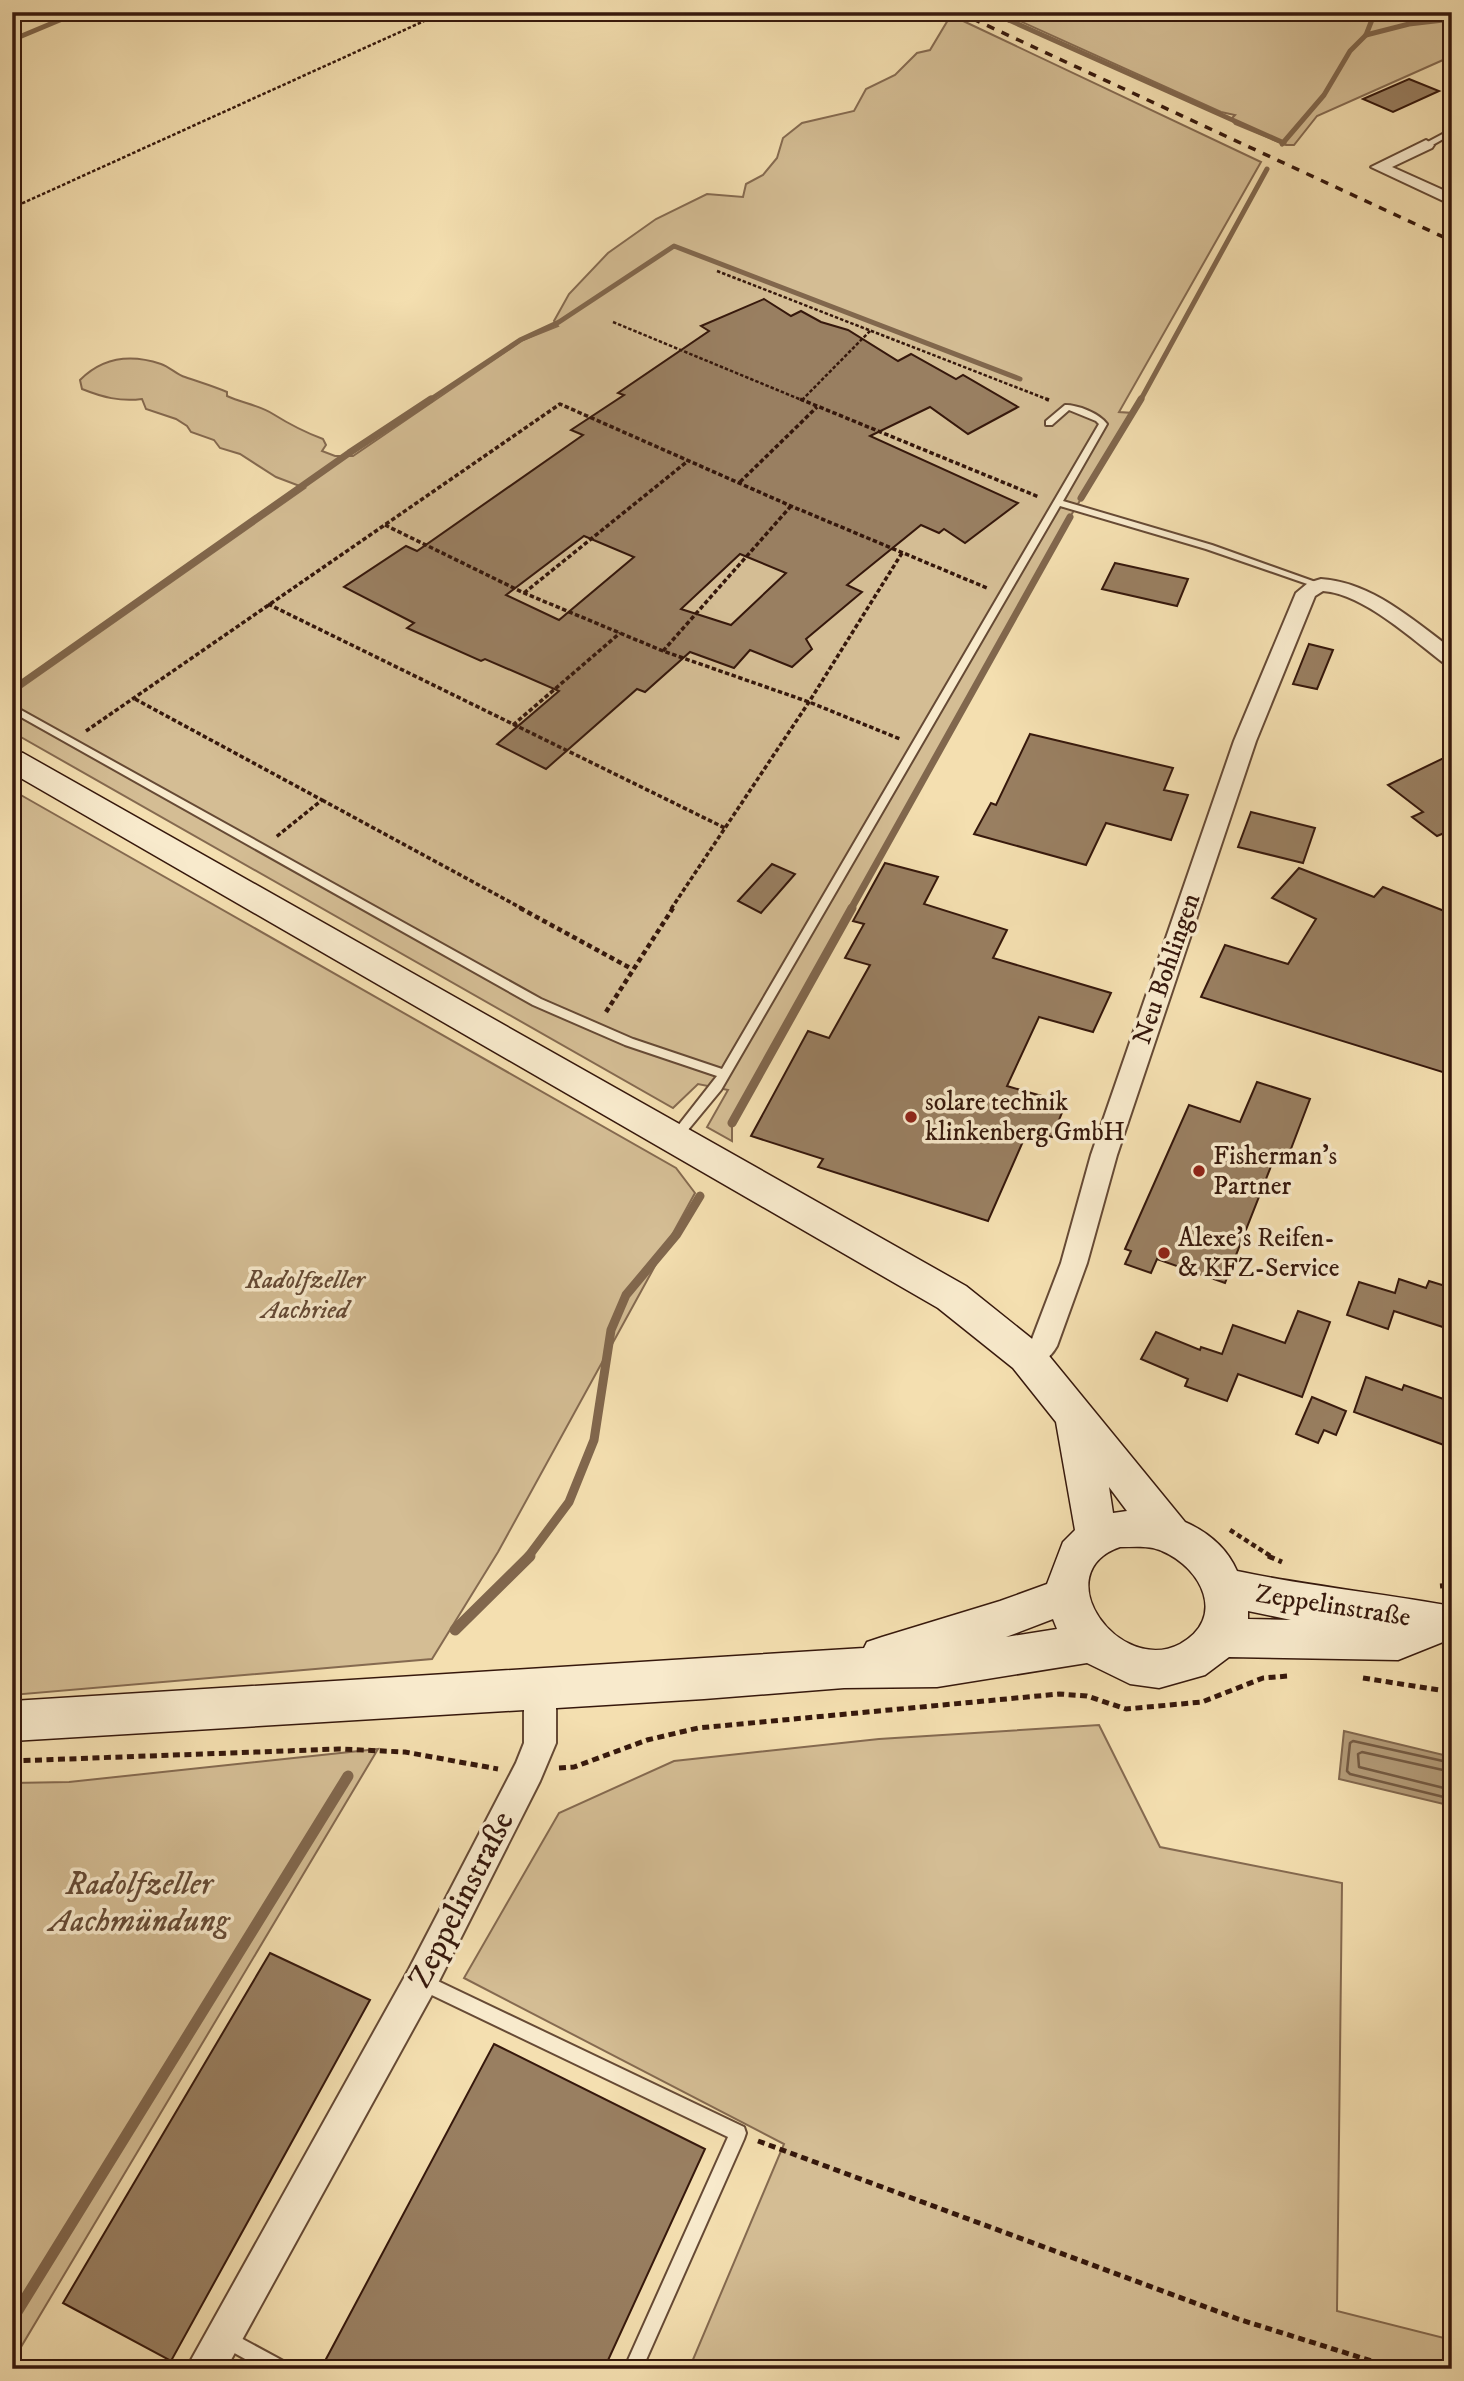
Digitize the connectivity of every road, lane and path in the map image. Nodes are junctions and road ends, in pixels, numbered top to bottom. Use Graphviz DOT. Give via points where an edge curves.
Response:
graph roads {
  1 [pos="444,12"];
  2 [pos="1452,131"];
  3 [pos="1426,145"];
  4 [pos="1452,200"];
  5 [pos="12,208"];
  6 [pos="717,271"];
  7 [pos="613,322"];
  8 [pos="870,331"];
  9 [pos="802,400"];
  10 [pos="817,407"];
  11 [pos="1068,407"];
  12 [pos="1049,423"];
  13 [pos="689,460"];
  14 [pos="740,482"];
  15 [pos="1057,502"];
  16 [pos="791,506"];
  17 [pos="384,525"];
  18 [pos="902,553"];
  19 [pos="1319,585"];
  20 [pos="524,593"];
  21 [pos="1003,593"];
  22 [pos="267,604"];
  23 [pos="620,633"];
  24 [pos="663,651"];
  25 [pos="1452,659"];
  26 [pos="135,698"];
  27 [pos="809,702"];
  28 [pos="12,708"];
  29 [pos="513,725"];
  30 [pos="71,741"];
  31 [pos="916,743"];
  32 [pos="12,760"];
  33 [pos="322,800"];
  34 [pos="725,828"];
  35 [pos="262,848"];
  36 [pos="632,969"];
  37 [pos="595,1030"];
  38 [pos="724,1074"];
  39 [pos="674,1139"];
  40 [pos="1027,1357"];
  41 [pos="1075,1415"];
  42 [pos="1169,1532"];
  43 [pos="1097,1537"];
  44 [pos="1225,1587"];
  45 [pos="1067,1594"];
  46 [pos="1446,1625"];
  47 [pos="1219,1638"];
  48 [pos="1092,1643"];
  49 [pos="844,1668"];
  50 [pos="1379,1678"];
  51 [pos="540,1689"];
  52 [pos="1452,1692"];
  53 [pos="12,1721"];
  54 [pos="421,1981"];
  55 [pos="738,2133"];
  56 [pos="224,2338"];
  57 [pos="205,2369"];
  58 [pos="281,2369"];
  59 [pos="633,2369"];
  60 [pos="1397,2369"];
  1 -- 5 [label="path"];
  2 -- 3 [label="lane"];
  3 -- 4 [label="street" via="1379,167"];
  6 -- 8 [label="path"];
  7 -- 9 [label="path"];
  8 -- 9 [label="path"];
  8 -- 11 [label="path"];
  9 -- 10 [label="path"];
  10 -- 14 [label="path"];
  10 -- 15 [label="path"];
  11 -- 12 [label="lane"];
  11 -- 15 [label="lane" via="1103,424"];
  13 -- 14 [label="path"];
  13 -- 17 [label="path" via="560,404"];
  13 -- 20 [label="path"];
  14 -- 16 [label="path"];
  15 -- 19 [label="lane"];
  15 -- 21 [label="lane"];
  16 -- 18 [label="path"];
  16 -- 24 [label="path"];
  17 -- 20 [label="path"];
  17 -- 22 [label="path"];
  18 -- 21 [label="path"];
  18 -- 27 [label="path"];
  19 -- 25 [label="street" via="1343,587 1361,596"];
  19 -- 40 [label="street, Neu Bohlingen" via="1306,593 1245,741 1044,1346"];
  20 -- 23 [label="path"];
  21 -- 31 [label="lane"];
  22 -- 26 [label="path"];
  22 -- 29 [label="path"];
  23 -- 24 [label="path"];
  23 -- 29 [label="path"];
  24 -- 27 [label="path"];
  26 -- 30 [label="path"];
  26 -- 33 [label="path"];
  27 -- 31 [label="path"];
  27 -- 34 [label="path"];
  28 -- 30 [label="lane"];
  29 -- 34 [label="path"];
  30 -- 35 [label="lane"];
  31 -- 38 [label="lane"];
  32 -- 39 [label="main road"];
  33 -- 35 [label="path"];
  33 -- 36 [label="path"];
  34 -- 36 [label="path"];
  35 -- 37 [label="lane"];
  36 -- 37 [label="path"];
  37 -- 38 [label="lane"];
  38 -- 39 [label="lane"];
  39 -- 40 [label="main road" via="952,1297"];
  40 -- 41 [label="main road"];
  41 -- 42 [label="main road"];
  41 -- 43 [label="main road"];
  42 -- 43 [label="main road" via="1122,1528"];
  42 -- 44 [label="main road" via="1202,1552"];
  43 -- 45 [label="main road" via="1070,1570"];
  44 -- 46 [label="main road, Zeppelinstraße"];
  44 -- 47 [label="main road" via="1228,1608"];
  45 -- 48 [label="main road" via="1075,1620"];
  45 -- 49 [label="main road" via="1000,1620"];
  46 -- 47 [label="main road, Zeppelinstraße" via="1398,1641"];
  47 -- 48 [label="main road" via="1205,1653 1177,1666 1145,1668 1119,1661"];
  48 -- 49 [label="main road" via="937,1667"];
  49 -- 51 [label="main road"];
  50 -- 52 [label="path"];
  51 -- 53 [label="main road"];
  51 -- 54 [label="street, Zeppelinstraße" via="540,1743 529,1770"];
  54 -- 55 [label="lane"];
  54 -- 56 [label="street, Zeppelinstraße"];
  55 -- 59 [label="lane"];
  55 -- 60 [label="path" via="1238,2319"];
  56 -- 57 [label="street, Zeppelinstraße"];
  56 -- 58 [label="lane"];
}
